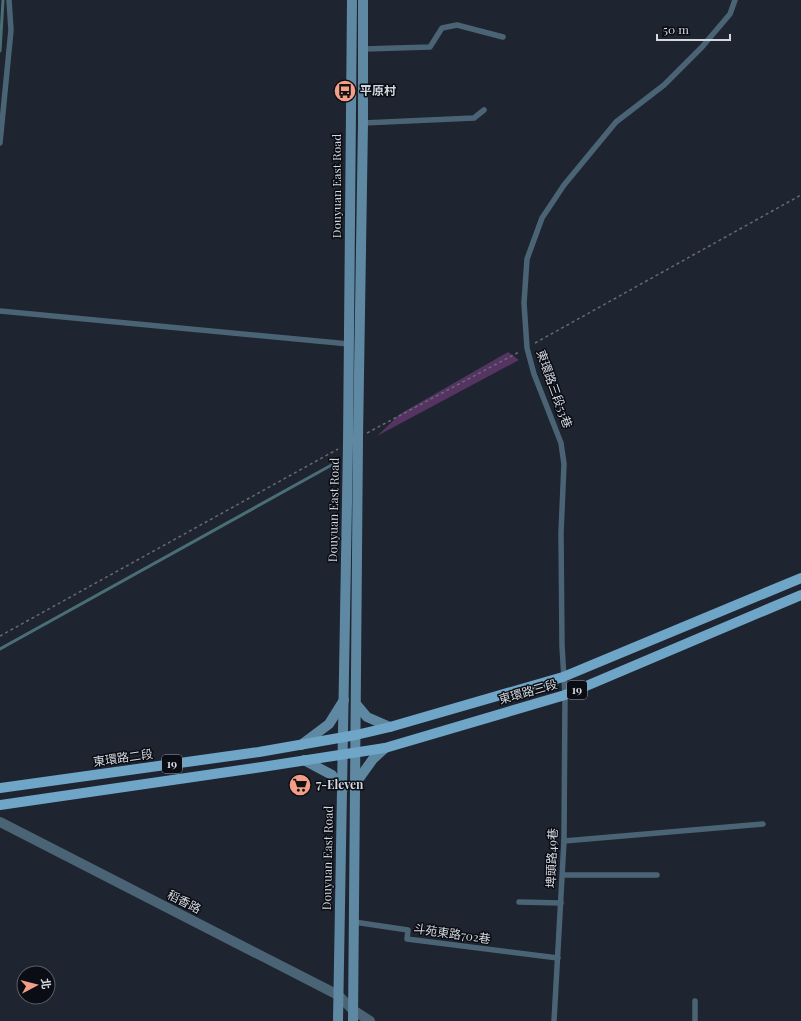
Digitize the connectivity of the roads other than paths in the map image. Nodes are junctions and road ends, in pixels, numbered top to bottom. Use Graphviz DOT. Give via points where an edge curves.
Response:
graph roads {
  1 [pos="9,0"];
  2 [pos="352,0"];
  3 [pos="363,0"];
  4 [pos="735,0"];
  5 [pos="503,37"];
  6 [pos="364,49"];
  7 [pos="484,110"];
  8 [pos="363,123"];
  9 [pos="0,143"];
  10 [pos="0,311"];
  11 [pos="349,344"];
  12 [pos="801,578"];
  13 [pos="801,595"];
  14 [pos="563,677"];
  15 [pos="565,695"];
  16 [pos="344,700"];
  17 [pos="356,704"];
  18 [pos="390,727"];
  19 [pos="356,735"];
  20 [pos="343,737"];
  21 [pos="301,744"];
  22 [pos="385,748"];
  23 [pos="356,752"];
  24 [pos="343,754"];
  25 [pos="304,760"];
  26 [pos="355,784"];
  27 [pos="0,788"];
  28 [pos="343,789"];
  29 [pos="0,805"];
  30 [pos="0,822"];
  31 [pos="763,824"];
  32 [pos="564,841"];
  33 [pos="563,875"];
  34 [pos="657,875"];
  35 [pos="519,902"];
  36 [pos="561,903"];
  37 [pos="354,922"];
  38 [pos="558,958"];
  39 [pos="338,996"];
  40 [pos="694,1001"];
  41 [pos="353,1010"];
  42 [pos="338,1021"];
  43 [pos="353,1021"];
  44 [pos="370,1021"];
  45 [pos="554,1021"];
  46 [pos="695,1021"];
  1 -- 9 [label="lane" via="11,30"];
  2 -- 11 [label="main road, Douyuan East Road"];
  3 -- 6 [label="main road, Douyuan East Road"];
  4 -- 14 [label="lane, 東環路三段53巷" via="730,14 702,47 664,84 616,122 564,185 542,218 527,259 524,303 527,348 534,374 561,443 564,464 561,533"];
  5 -- 6 [label="lane" via="457,25 442,28 430,47"];
  6 -- 8 [label="main road, Douyuan East Road"];
  7 -- 8 [label="lane" via="474,118"];
  8 -- 17 [label="main road, Douyuan East Road"];
  10 -- 11 [label="lane"];
  11 -- 16 [label="main road, Douyuan East Road"];
  12 -- 14 [label="main road, 東環路三段 / 19"];
  13 -- 15 [label="main road, 東環路三段 / 19"];
  14 -- 15 [label="lane, 東環路三段53巷"];
  14 -- 18 [label="main road, 東環路三段 / 19"];
  15 -- 22 [label="main road, 東環路三段 / 19"];
  15 -- 32 [label="lane, 埤頭路49巷"];
  16 -- 20 [label="main road, Douyuan East Road"];
  16 -- 21 [label="main road" via="329,724"];
  17 -- 18 [label="main road" via="367,717"];
  17 -- 19 [label="main road, Douyuan East Road"];
  18 -- 19 [label="main road, 東環路三段 / 19"];
  19 -- 20 [label="main road, 東環路三段 / 19"];
  19 -- 23 [label="main road, Douyuan East Road"];
  20 -- 21 [label="main road, 東環路二段 / 19"];
  20 -- 24 [label="main road, Douyuan East Road"];
  21 -- 27 [label="main road, 東環路二段 / 19"];
  22 -- 23 [label="main road, 東環路三段 / 19"];
  22 -- 26 [label="main road" via="373,758"];
  23 -- 24 [label="main road, 東環路三段 / 19"];
  23 -- 26 [label="main road, Douyuan East Road"];
  24 -- 25 [label="main road, 19"];
  24 -- 28 [label="main road, Douyuan East Road"];
  25 -- 28 [label="main road" via="332,776"];
  25 -- 29 [label="main road, 19"];
  26 -- 37 [label="main road, Douyuan East Road"];
  28 -- 39 [label="main road, Douyuan East Road"];
  30 -- 39 [label="street, 稻香路"];
  31 -- 32 [label="lane"];
  32 -- 33 [label="lane, 埤頭路49巷"];
  33 -- 34 [label="lane"];
  33 -- 36 [label="lane, 埤頭路49巷"];
  35 -- 36 [label="lane"];
  36 -- 38 [label="lane, 埤頭路49巷"];
  37 -- 38 [label="lane, 斗苑東路702巷" via="408,930 407,939"];
  37 -- 41 [label="main road, Douyuan East Road"];
  38 -- 45 [label="lane, 埤頭路49巷"];
  39 -- 41 [label="street, 稻香路"];
  39 -- 42 [label="main road, Douyuan East Road"];
  40 -- 46 [label="lane"];
  41 -- 43 [label="main road, Douyuan East Road"];
  41 -- 44 [label="street, 稻香路"];
}
